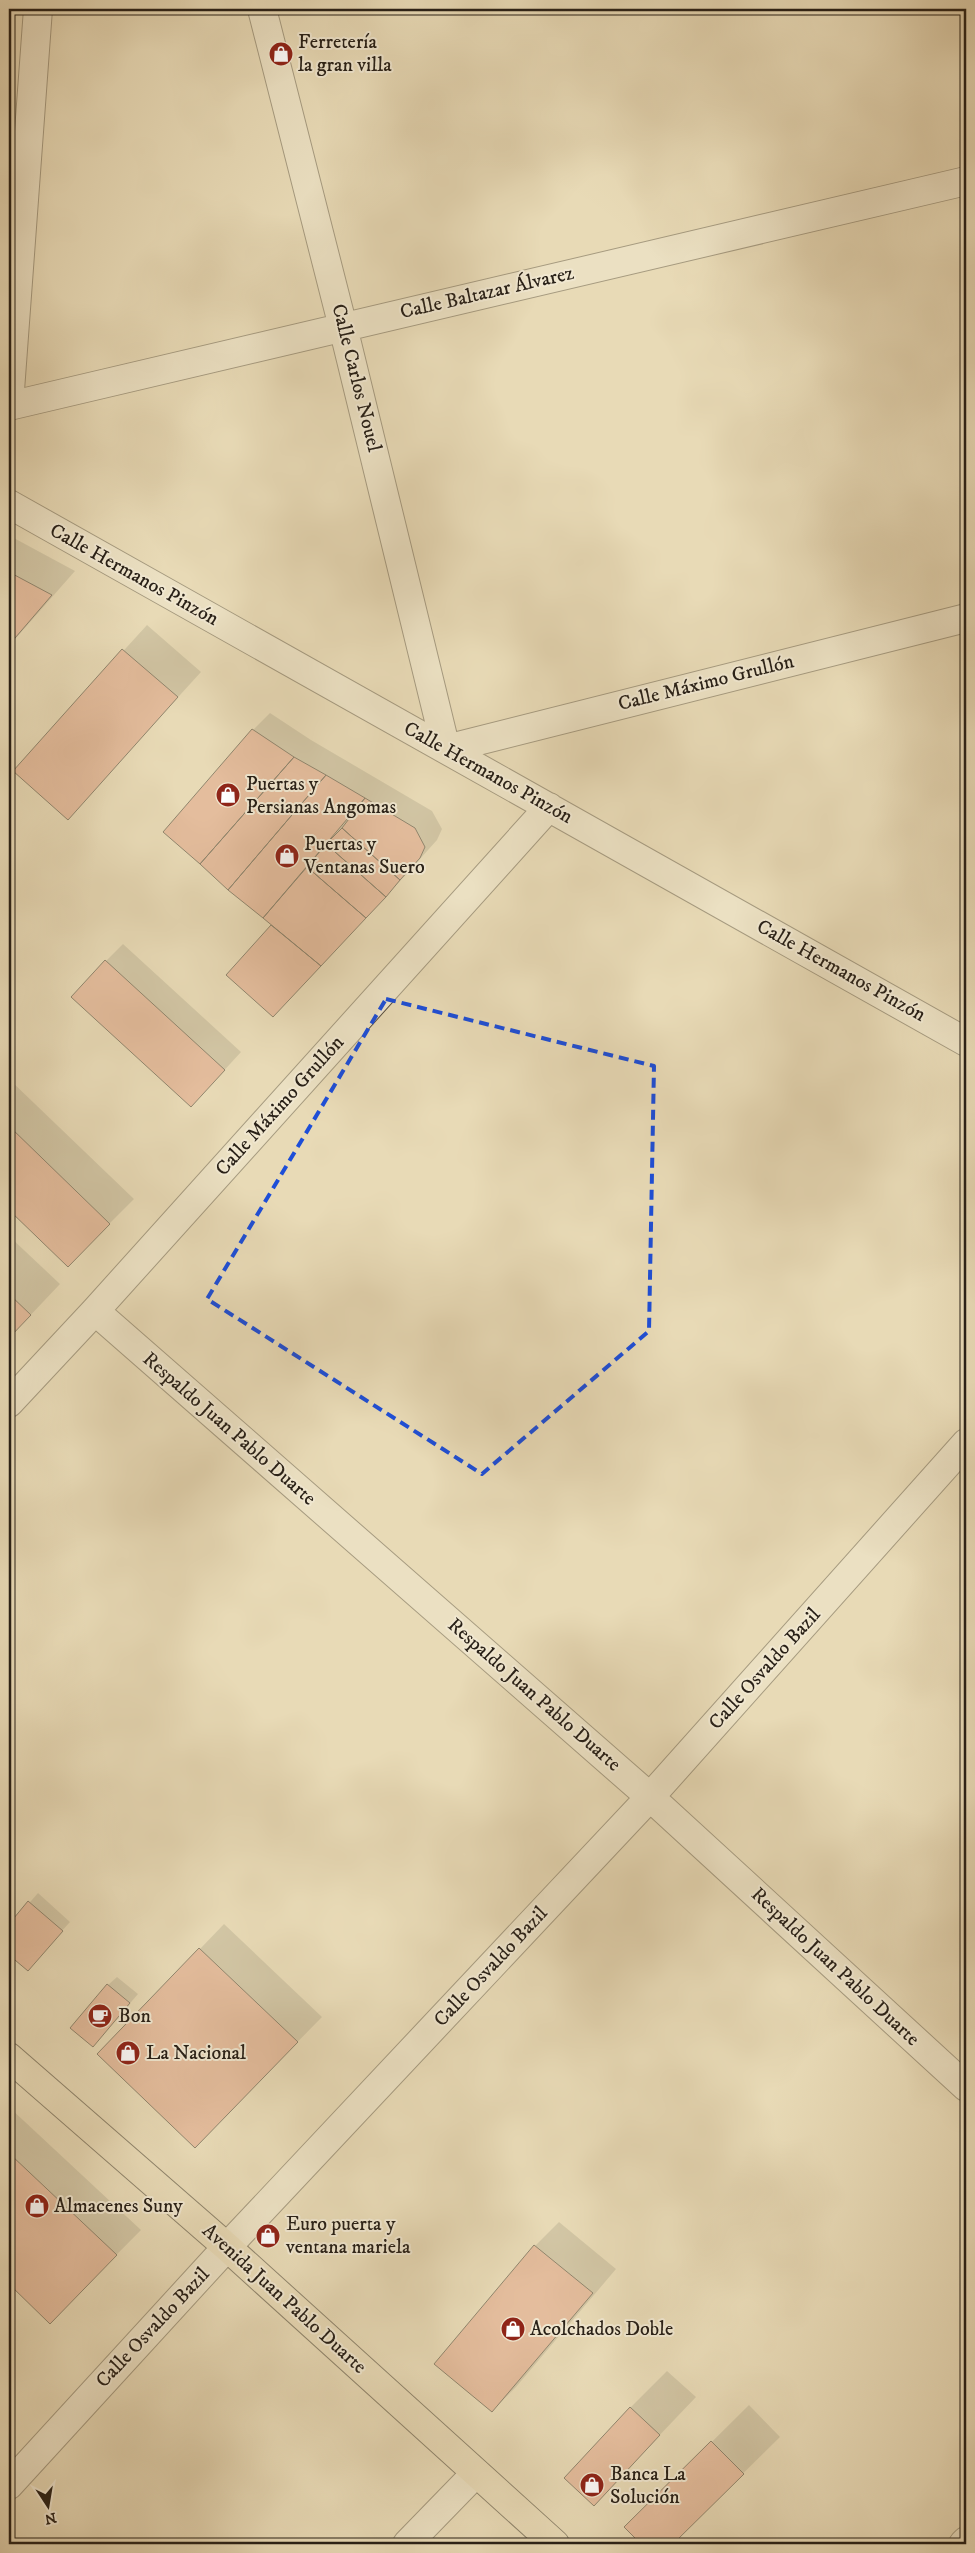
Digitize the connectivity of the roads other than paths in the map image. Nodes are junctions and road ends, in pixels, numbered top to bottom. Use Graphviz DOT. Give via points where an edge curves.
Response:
graph roads {
  1 [pos="38,9"];
  2 [pos="262,9"];
  3 [pos="966,181"];
  4 [pos="344,327"];
  5 [pos="9,405"];
  6 [pos="9,504"];
  7 [pos="966,618"];
  8 [pos="446,749"];
  9 [pos="549,807"];
  10 [pos="966,1041"];
  11 [pos="95,1311"];
  12 [pos="9,1403"];
  13 [pos="966,1443"];
  14 [pos="650,1797"];
  15 [pos="9,2057"];
  16 [pos="966,2087"];
  17 [pos="227,2247"];
  18 [pos="476,2473"];
  19 [pos="9,2485"];
  20 [pos="966,2541"];
  21 [pos="407,2544"];
  22 [pos="555,2544"];
  23 [pos="963,2544"];
  1 -- 5 [label="street"];
  2 -- 4 [label="street, Calle Carlos Nouel"];
  3 -- 4 [label="street, Calle Baltazar Álvarez"];
  4 -- 5 [label="street, Calle Baltazar Álvarez"];
  4 -- 8 [label="street, Calle Carlos Nouel"];
  6 -- 8 [label="street, Calle Hermanos Pinzón"];
  7 -- 8 [label="street, Calle Máximo Grullón"];
  8 -- 9 [label="street, Calle Hermanos Pinzón"];
  9 -- 10 [label="street, Calle Hermanos Pinzón"];
  9 -- 11 [label="street, Calle Máximo Grullón"];
  11 -- 12 [label="street, Calle Máximo Grullón"];
  11 -- 14 [label="street, Respaldo Juan Pablo Duarte"];
  13 -- 14 [label="street, Calle Osvaldo Bazil"];
  14 -- 16 [label="street, Respaldo Juan Pablo Duarte"];
  14 -- 17 [label="street, Calle Osvaldo Bazil"];
  15 -- 17 [label="main road, Avenida Juan Pablo Duarte"];
  17 -- 18 [label="main road, Avenida Juan Pablo Duarte"];
  17 -- 19 [label="street, Calle Osvaldo Bazil"];
  18 -- 21 [label="street"];
  18 -- 22 [label="main road, Avenida Juan Pablo Duarte"];
  20 -- 23 [label="street"];
}
